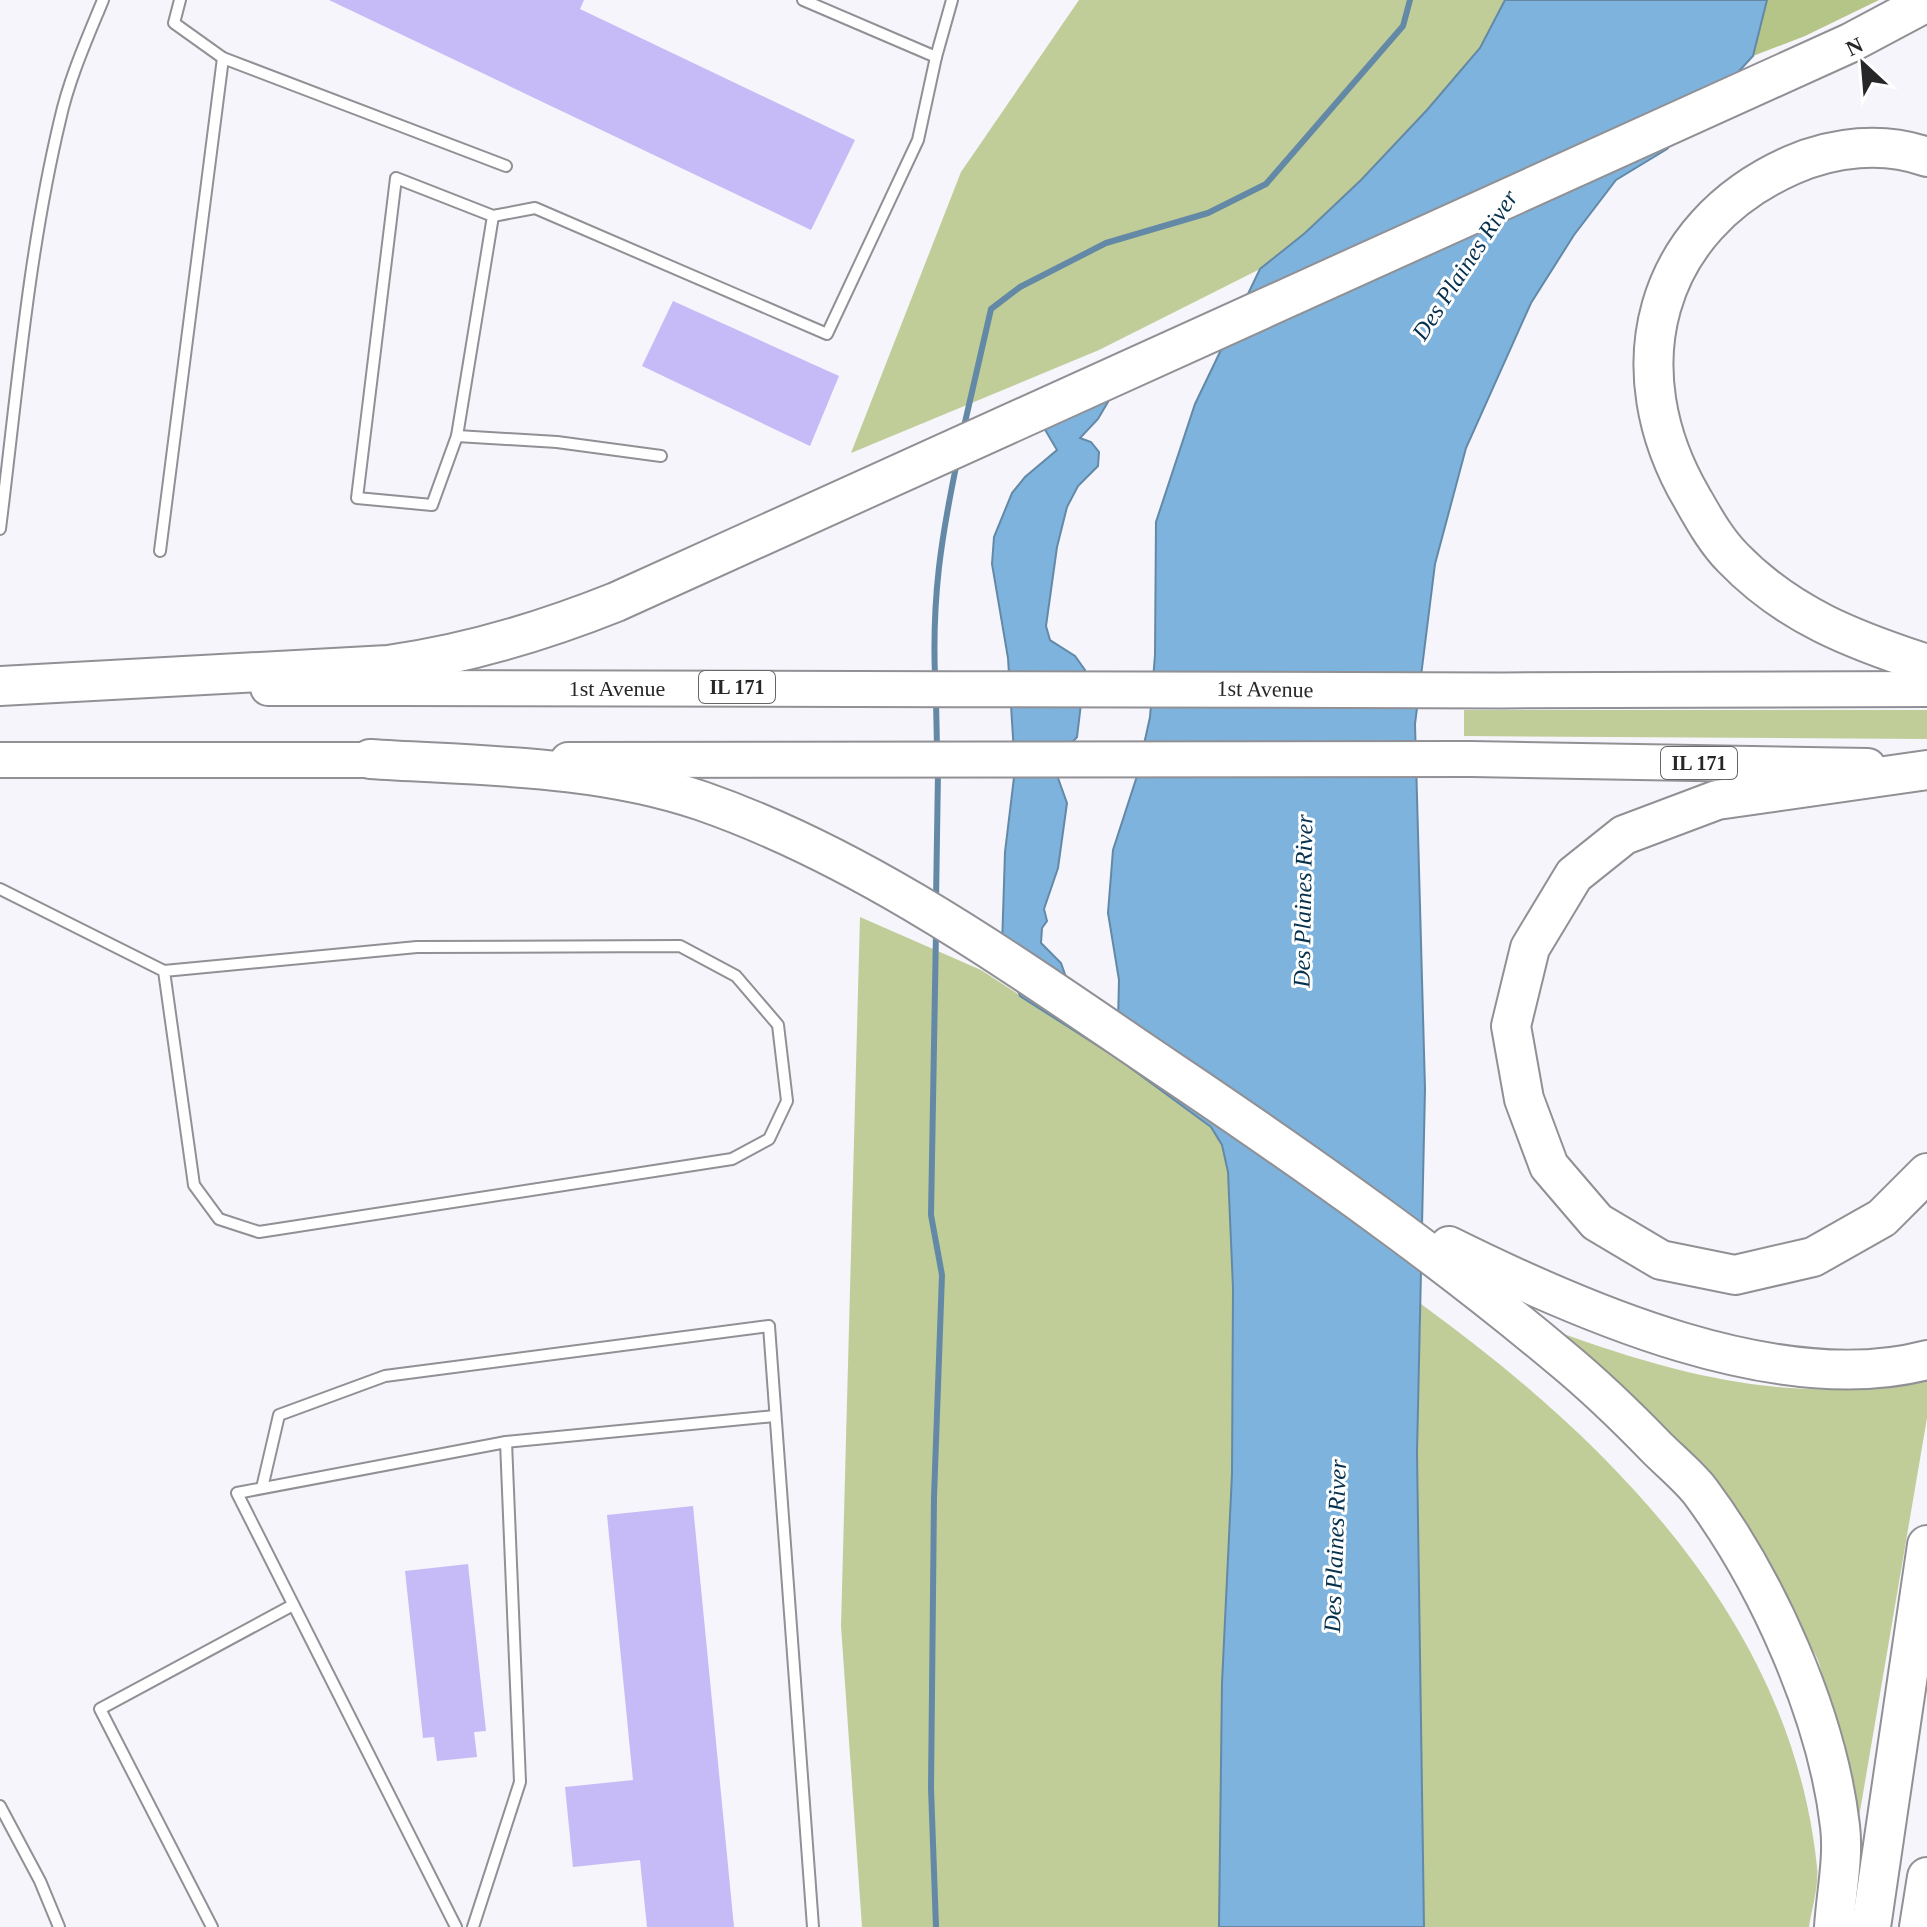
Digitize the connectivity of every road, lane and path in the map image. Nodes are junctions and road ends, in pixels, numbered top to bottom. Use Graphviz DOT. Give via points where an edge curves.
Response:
graph roads {
  1 [pos="103,0"];
  2 [pos="180,0"];
  3 [pos="803,0"];
  4 [pos="952,0"];
  5 [pos="1927,2"];
  6 [pos="936,57"];
  7 [pos="223,58"];
  8 [pos="1927,157"];
  9 [pos="506,166"];
  10 [pos="493,216"];
  11 [pos="457,436"];
  12 [pos="661,456"];
  13 [pos="0,529"];
  14 [pos="160,551"];
  15 [pos="1927,664"];
  16 [pos="0,687"];
  17 [pos="1927,689"];
  18 [pos="370,759"];
  19 [pos="0,760"];
  20 [pos="1927,769"];
  21 [pos="0,889"];
  22 [pos="164,971"];
  23 [pos="1927,1173"];
  24 [pos="1518,1299"];
  25 [pos="1913,1364"];
  26 [pos="775,1416"];
  27 [pos="506,1442"];
  28 [pos="262,1488"];
  29 [pos="1927,1545"];
  30 [pos="293,1605"];
  31 [pos="0,1806"];
  32 [pos="1927,1877"];
  33 [pos="59,1927"];
  34 [pos="212,1927"];
  35 [pos="456,1927"];
  36 [pos="473,1927"];
  37 [pos="813,1927"];
  38 [pos="1834,1927"];
  39 [pos="1871,1927"];
  40 [pos="1919,1927"];
  1 -- 13 [label="lane" via="60,119 35,247"];
  2 -- 7 [label="lane" via="174,23"];
  3 -- 6 [label="lane"];
  4 -- 6 [label="lane"];
  5 -- 16 [label="highway" via="1850,43 556,626 441,658 388,665"];
  6 -- 10 [label="lane" via="918,140 827,334 535,208"];
  7 -- 9 [label="lane"];
  7 -- 14 [label="lane"];
  8 -- 15 [label="highway" via="1872,146 1814,155 1762,178 1709,220 1674,271 1655,331 1651,383 1660,429 1680,477 1731,557 1813,621"];
  10 -- 11 [label="lane"];
  10 -- 11 [label="lane" via="396,178 357,498 432,505"];
  11 -- 12 [label="lane"];
  16 -- 17 [label="main road, 1st Avenue / IL 171"];
  18 -- 19 [label="main road, IL 171"];
  18 -- 20 [label="main road, IL 171" via="1471,759"];
  18 -- 24 [label="highway" via="614,781 697,799 765,825 981,944"];
  20 -- 23 [label="highway" via="1717,800 1624,835 1574,875 1530,948 1511,1026 1524,1099 1549,1166 1597,1222 1661,1260 1735,1275 1813,1257 1882,1218"];
  21 -- 22 [label="lane"];
  22 -- 22 [label="lane" via="194,1185 219,1219 259,1232 732,1159 769,1139 787,1101 778,1025 736,976 680,946 417,947"];
  24 -- 25 [label="highway" via="1712,1351 1818,1368"];
  24 -- 38 [label="highway" via="1699,1489 1772,1609 1819,1725 1841,1829"];
  26 -- 27 [label="lane"];
  26 -- 28 [label="lane" via="769,1326 385,1376 279,1415"];
  26 -- 37 [label="lane"];
  27 -- 28 [label="lane"];
  27 -- 36 [label="lane" via="520,1782"];
  28 -- 30 [label="lane" via="237,1493"];
  29 -- 39 [label="highway"];
  30 -- 34 [label="lane" via="100,1709"];
  30 -- 35 [label="lane"];
  31 -- 33 [label="lane"];
  32 -- 40 [label="highway"];
}
